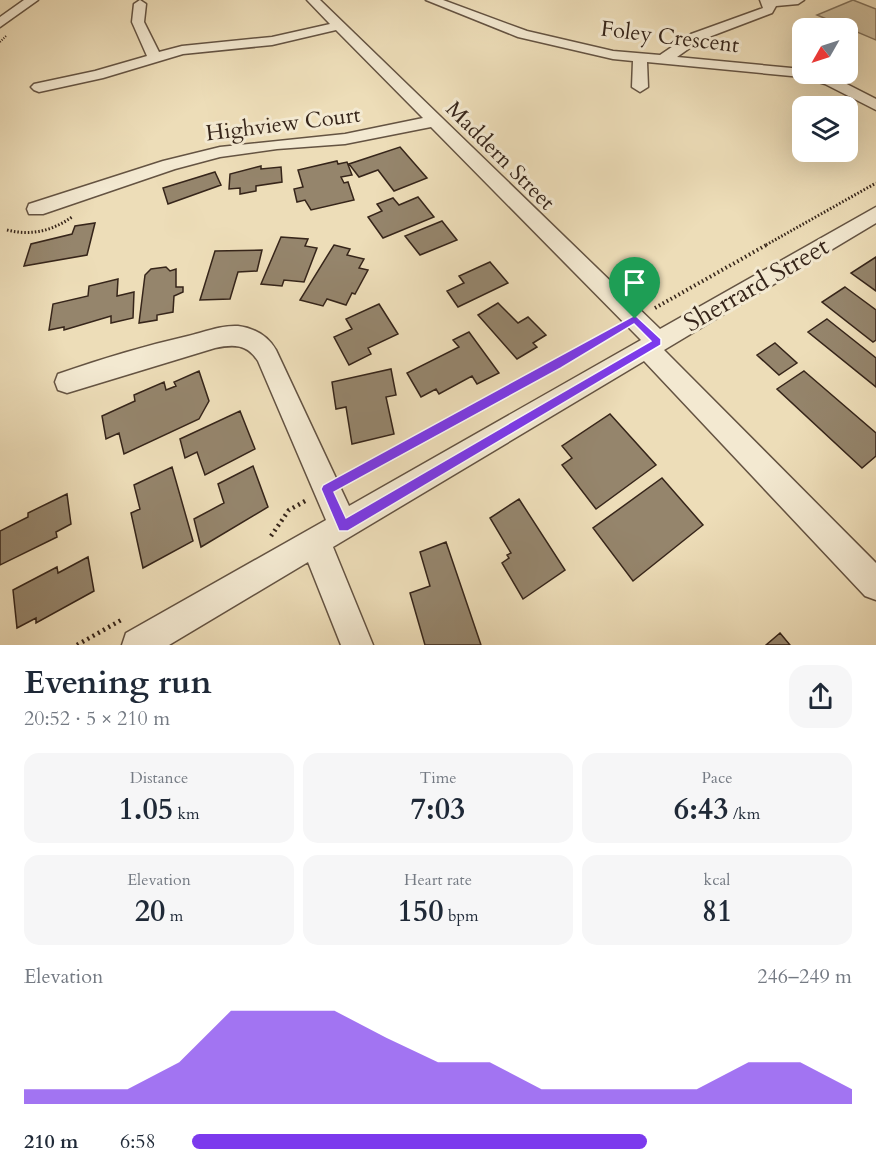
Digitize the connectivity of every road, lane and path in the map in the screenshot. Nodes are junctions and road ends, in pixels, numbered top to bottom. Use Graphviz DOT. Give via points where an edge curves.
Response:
graph roads {
  1 [pos="32,0"];
  2 [pos="313,0"];
  3 [pos="432,0"];
  4 [pos="798,0"];
  5 [pos="768,2"];
  6 [pos="140,4"];
  7 [pos="0,23"];
  8 [pos="338,26"];
  9 [pos="154,57"];
  10 [pos="640,58"];
  11 [pos="663,60"];
  12 [pos="792,72"];
  13 [pos="835,84"];
  14 [pos="39,87"];
  15 [pos="639,87"];
  16 [pos="876,105"];
  17 [pos="434,121"];
  18 [pos="876,183"];
  19 [pos="36,209"];
  20 [pos="78,212"];
  21 [pos="874,218"];
  22 [pos="7,230"];
  23 [pos="635,319"];
  24 [pos="652,345"];
  25 [pos="66,382"];
  26 [pos="327,489"];
  27 [pos="343,526"];
  28 [pos="268,538"];
  29 [pos="315,543"];
  30 [pos="876,585"];
  31 [pos="127,617"];
  32 [pos="77,645"];
  33 [pos="138,645"];
  34 [pos="357,645"];
  1 -- 7 [label="street"];
  2 -- 8 [label="street, Maddern Street"];
  3 -- 10 [label="street, Foley Crescent" via="523,34"];
  4 -- 5 [label="street"];
  5 -- 11 [label="street" via="770,8 704,33"];
  6 -- 9 [label="street" via="138,22"];
  8 -- 9 [label="street" via="283,39 195,48"];
  8 -- 17 [label="street, Maddern Street"];
  9 -- 14 [label="street" via="106,73"];
  10 -- 11 [label="street, Foley Crescent"];
  10 -- 15 [label="street"];
  11 -- 12 [label="street, Foley Crescent"];
  13 -- 16 [label="street, Foley Crescent"];
  17 -- 19 [label="street, Highview Court" via="359,137 207,155"];
  17 -- 23 [label="street, Maddern Street"];
  18 -- 23 [label="path"];
  20 -- 22 [label="path" via="44,231 24,234"];
  21 -- 24 [label="street, Sherrard Street"];
  23 -- 24 [label="street, Maddern Street"];
  23 -- 26 [label="path"];
  24 -- 27 [label="street, Sherrard Street"];
  24 -- 30 [label="street, Maddern Street"];
  25 -- 26 [label="street" via="124,362 218,338 251,339 266,352"];
  26 -- 27 [label="street"];
  26 -- 28 [label="path" via="289,510"];
  27 -- 29 [label="street, Sherrard Street"];
  29 -- 33 [label="street, Sherrard Street"];
  29 -- 34 [label="street"];
  31 -- 32 [label="path"];
}
